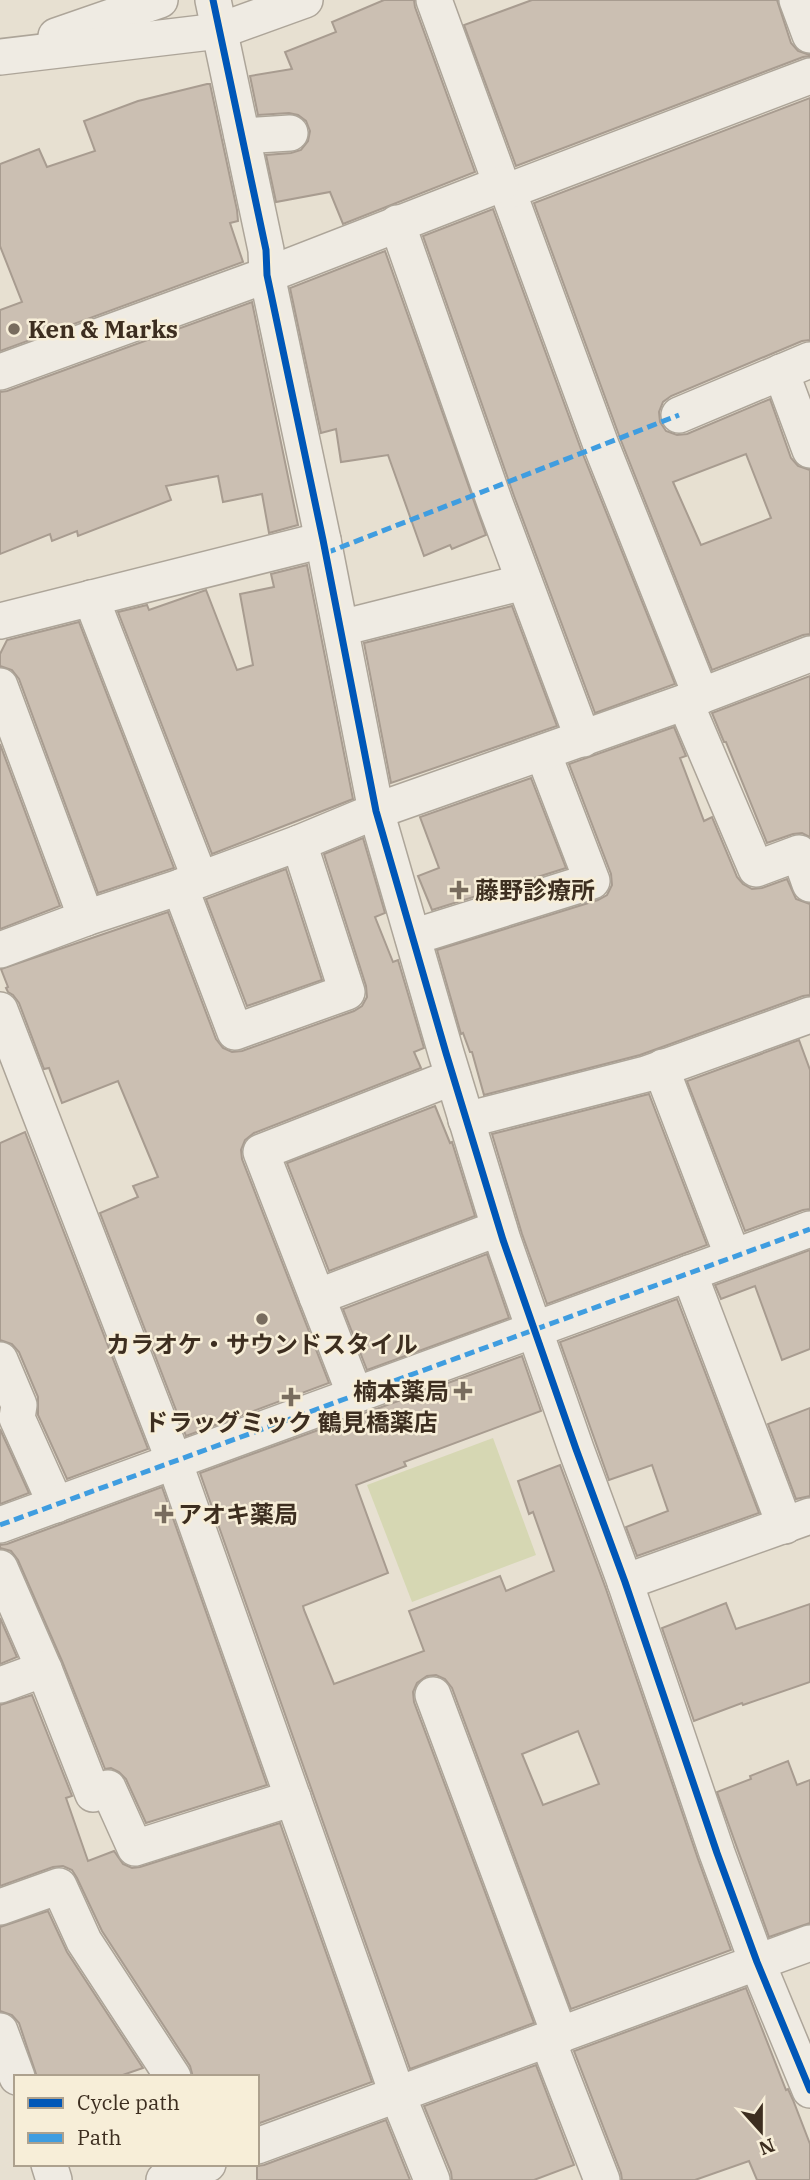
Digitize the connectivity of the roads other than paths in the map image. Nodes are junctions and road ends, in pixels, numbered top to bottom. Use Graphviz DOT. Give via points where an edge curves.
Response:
graph roads {
  1 [pos="160,0"];
  2 [pos="304,0"];
  3 [pos="434,0"];
  4 [pos="797,0"];
  5 [pos="216,15"];
  6 [pos="810,35"];
  7 [pos="0,56"];
  8 [pos="810,76"];
  9 [pos="290,133"];
  10 [pos="242,136"];
  11 [pos="505,187"];
  12 [pos="397,223"];
  13 [pos="267,275"];
  14 [pos="796,366"];
  15 [pos="0,372"];
  16 [pos="679,415"];
  17 [pos="810,450"];
  18 [pos="323,540"];
  19 [pos="524,582"];
  20 [pos="91,598"];
  21 [pos="0,621"];
  22 [pos="341,628"];
  23 [pos="810,654"];
  24 [pos="0,686"];
  25 [pos="693,699"];
  26 [pos="583,739"];
  27 [pos="543,753"];
  28 [pos="376,811"];
  29 [pos="299,843"];
  30 [pos="190,883"];
  31 [pos="810,884"];
  32 [pos="86,918"];
  33 [pos="413,937"];
  34 [pos="0,950"];
  35 [pos="0,1010"];
  36 [pos="810,1015"];
  37 [pos="663,1067"];
  38 [pos="453,1076"];
  39 [pos="466,1120"];
  40 [pos="499,1228"];
  41 [pos="810,1229"];
  42 [pos="733,1257"];
  43 [pos="689,1273"];
  44 [pos="317,1297"];
  45 [pos="534,1329"];
  46 [pos="0,1360"];
  47 [pos="355,1395"];
  48 [pos="174,1461"];
  49 [pos="55,1504"];
  50 [pos="798,1521"];
  51 [pos="0,1525"];
  52 [pos="0,1568"];
  53 [pos="625,1582"];
  54 [pos="44,1669"];
  55 [pos="0,1685"];
  56 [pos="433,1695"];
  57 [pos="293,1798"];
  58 [pos="0,1907"];
  59 [pos="810,1943"];
  60 [pos="757,1962"];
  61 [pos="0,2031"];
  62 [pos="554,2039"];
  63 [pos="16,2075"];
  64 [pos="172,2075"];
  65 [pos="810,2090"];
  66 [pos="397,2096"];
  67 [pos="259,2145"];
  68 [pos="202,2166"];
  69 [pos="164,2180"];
  70 [pos="432,2180"];
  71 [pos="602,2180"];
  1 -- 7 [label="street"];
  2 -- 5 [label="street"];
  3 -- 11 [label="street"];
  4 -- 6 [label="street"];
  5 -- 7 [label="street"];
  5 -- 10 [label="street"];
  8 -- 11 [label="street"];
  9 -- 10 [label="street"];
  10 -- 13 [label="street"];
  11 -- 12 [label="street"];
  11 -- 25 [label="street"];
  12 -- 13 [label="street"];
  12 -- 19 [label="street"];
  13 -- 15 [label="street"];
  13 -- 18 [label="street"];
  14 -- 16 [label="street"];
  14 -- 17 [label="street"];
  18 -- 20 [label="street"];
  18 -- 22 [label="street"];
  19 -- 22 [label="street"];
  19 -- 26 [label="street"];
  20 -- 21 [label="street"];
  20 -- 30 [label="street"];
  22 -- 28 [label="street"];
  23 -- 25 [label="street"];
  24 -- 32 [label="street"];
  25 -- 26 [label="street"];
  25 -- 31 [label="street" via="756,869 799,853"];
  26 -- 27 [label="street"];
  27 -- 28 [label="street"];
  27 -- 33 [label="street" via="592,881"];
  28 -- 29 [label="street"];
  28 -- 33 [label="street"];
  29 -- 30 [label="street"];
  29 -- 30 [label="street" via="347,992 235,1032"];
  30 -- 32 [label="street"];
  32 -- 34 [label="street"];
  33 -- 38 [label="street"];
  35 -- 48 [label="street"];
  36 -- 37 [label="street"];
  37 -- 39 [label="street"];
  37 -- 42 [label="street"];
  38 -- 39 [label="street"];
  38 -- 44 [label="street" via="261,1152"];
  39 -- 40 [label="street"];
  40 -- 44 [label="street"];
  40 -- 45 [label="street"];
  41 -- 42 [label="street"];
  42 -- 43 [label="street"];
  43 -- 45 [label="street"];
  43 -- 50 [label="street"];
  44 -- 47 [label="street"];
  45 -- 47 [label="street"];
  45 -- 53 [label="street"];
  46 -- 49 [label="street" via="19,1405 17,1418"];
  47 -- 48 [label="street"];
  48 -- 49 [label="street"];
  48 -- 57 [label="street"];
  49 -- 51 [label="street"];
  50 -- 53 [label="street"];
  52 -- 54 [label="street"];
  53 -- 60 [label="street"];
  54 -- 55 [label="street"];
  54 -- 57 [label="street" via="93,1794 108,1788 135,1848"];
  56 -- 62 [label="street"];
  57 -- 66 [label="street"];
  58 -- 64 [label="street" via="59,1886 84,1941"];
  59 -- 60 [label="street"];
  60 -- 62 [label="street"];
  60 -- 65 [label="street"];
  61 -- 63 [label="street"];
  62 -- 66 [label="street"];
  62 -- 71 [label="street"];
  66 -- 67 [label="street"];
  66 -- 70 [label="street"];
  68 -- 69 [label="street"];
}
